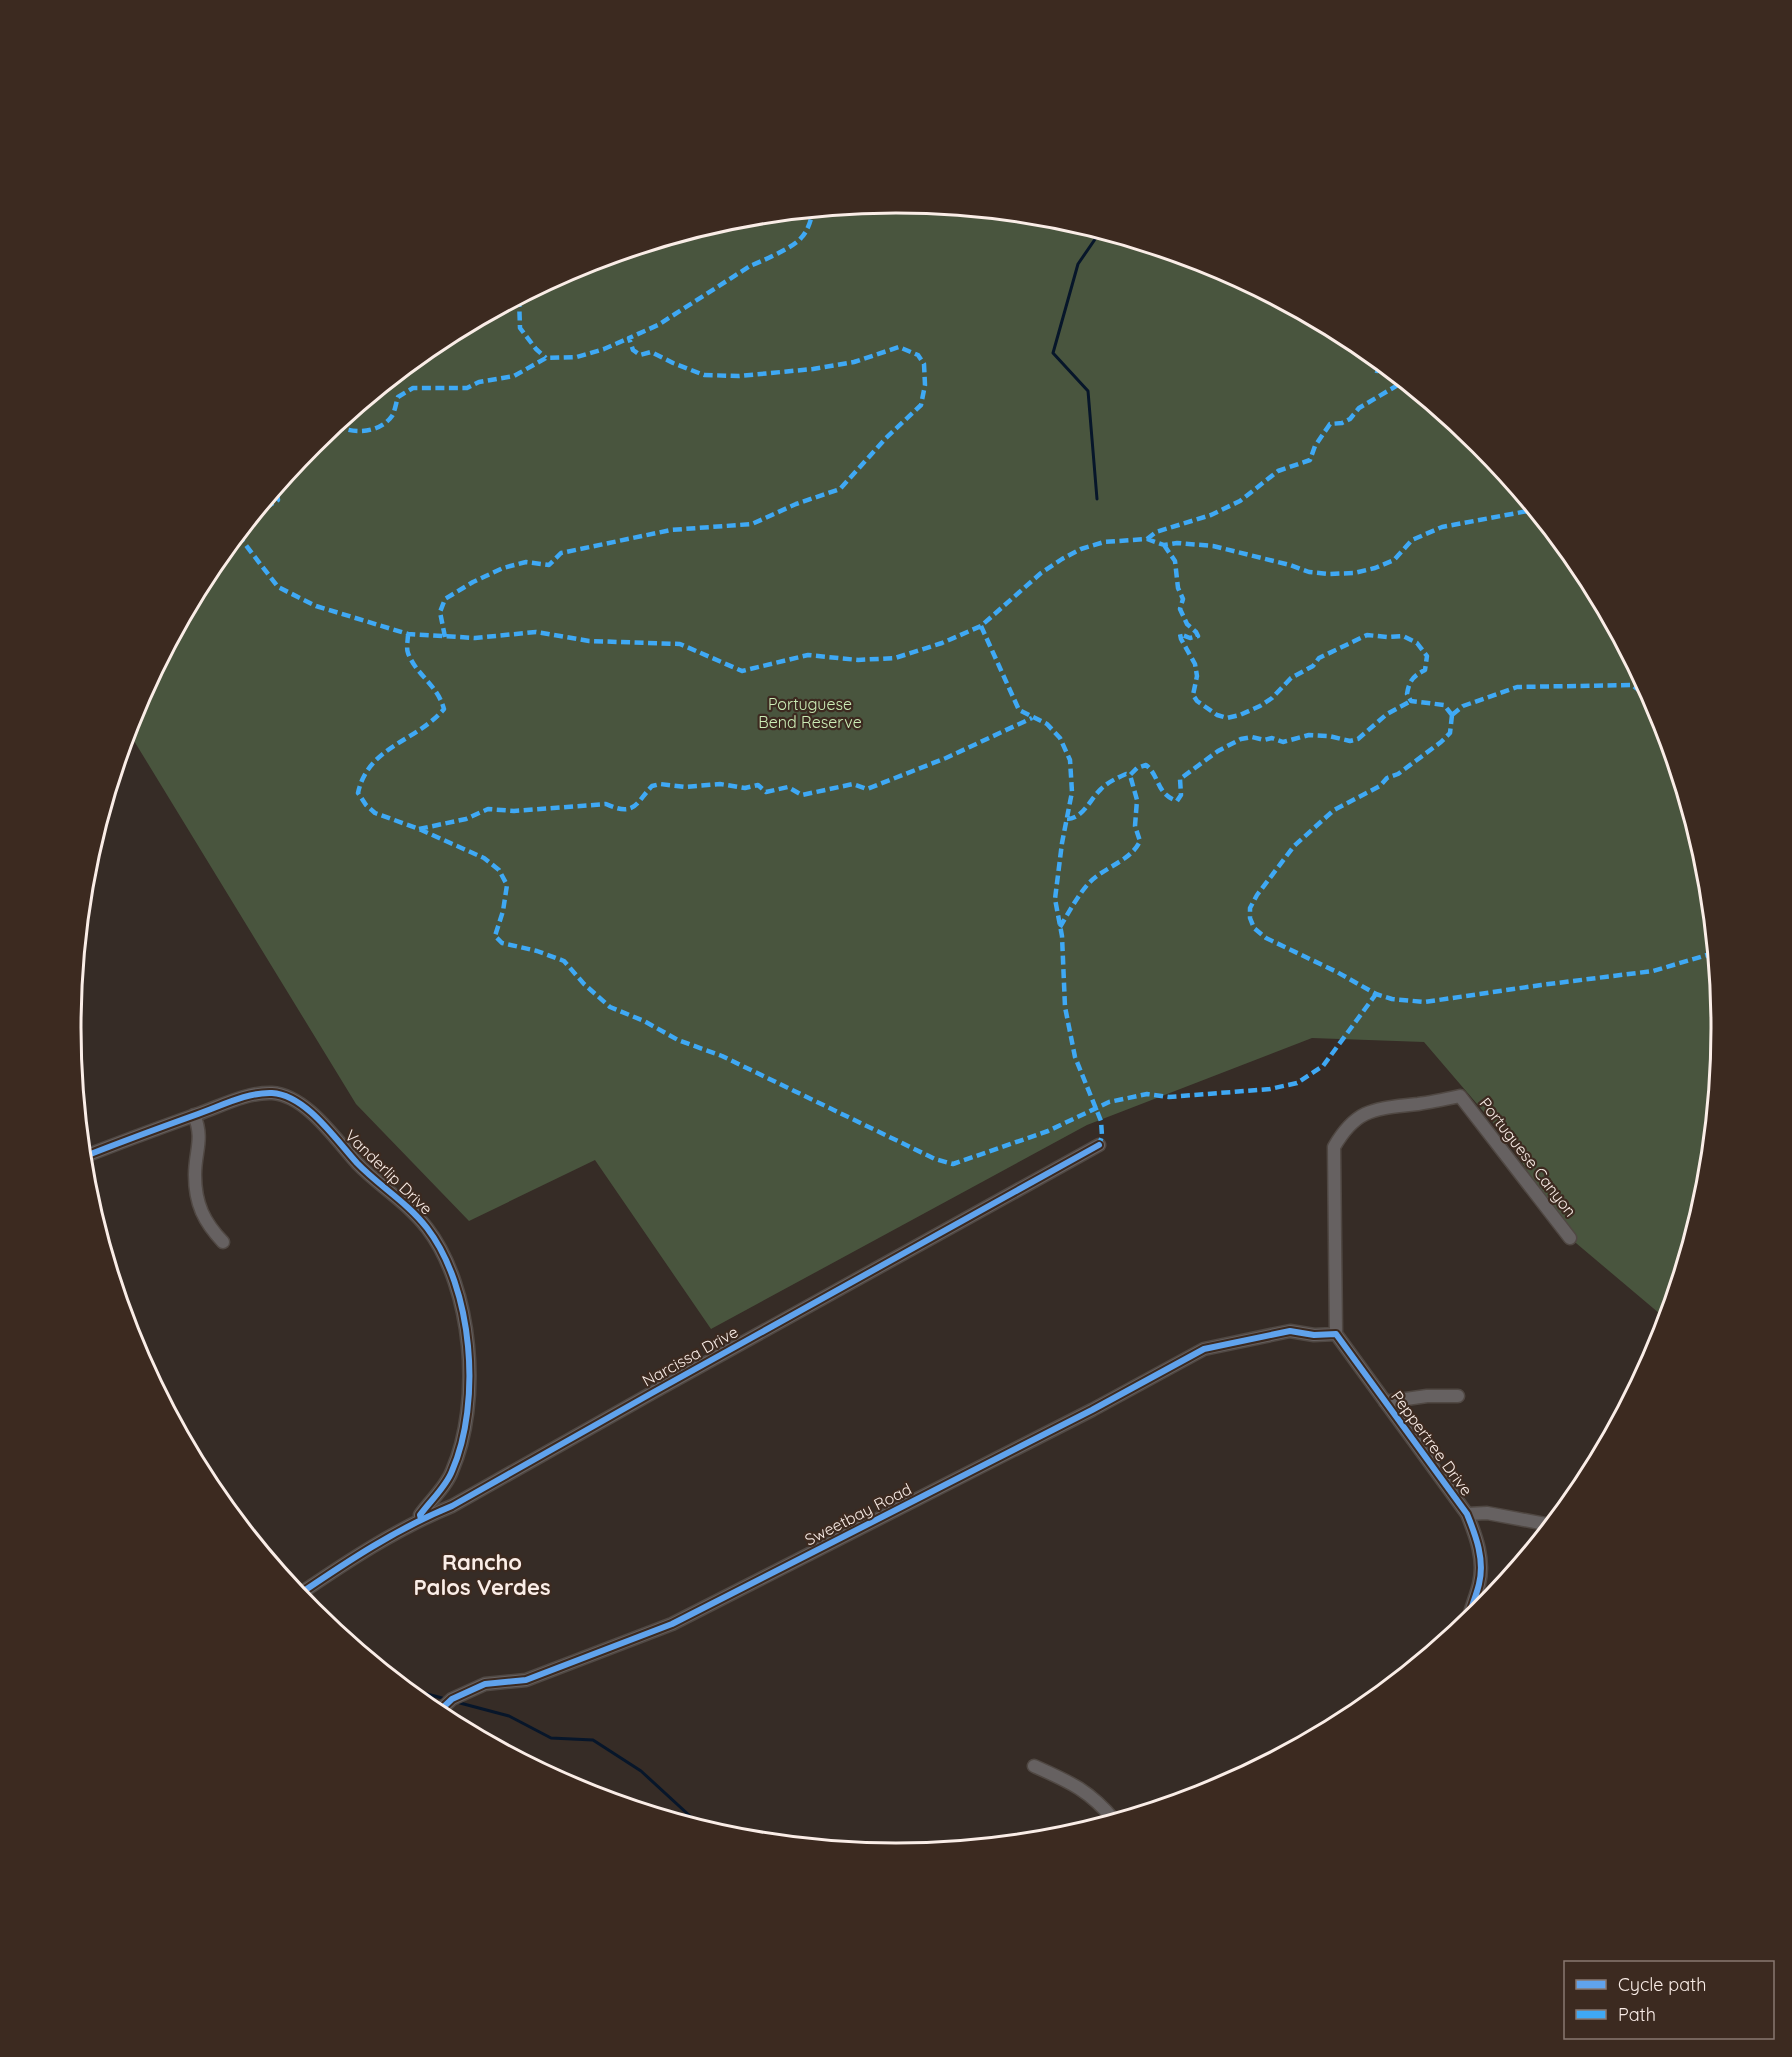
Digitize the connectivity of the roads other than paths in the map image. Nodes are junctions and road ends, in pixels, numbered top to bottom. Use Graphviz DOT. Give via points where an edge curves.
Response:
graph roads {
  1 [pos="194,1115"];
  2 [pos="1099,1145"];
  3 [pos="91,1154"];
  4 [pos="1570,1238"];
  5 [pos="223,1242"];
  6 [pos="1336,1334"];
  7 [pos="1458,1396"];
  8 [pos="1386,1402"];
  9 [pos="1467,1514"];
  10 [pos="421,1519"];
  11 [pos="1544,1524"];
  12 [pos="306,1590"];
  13 [pos="1474,1603"];
  14 [pos="444,1707"];
  15 [pos="1034,1766"];
  16 [pos="1110,1815"];
  1 -- 3 [label="street, Vanderlip Drive"];
  1 -- 5 [label="street" via="200,1129 195,1176 202,1215"];
  1 -- 10 [label="street, Vanderlip Drive" via="241,1098 272,1093 291,1098 305,1107 364,1170 412,1210 437,1245 452,1275 463,1316 469,1401 452,1473 420,1515"];
  2 -- 10 [label="street, Narcissa Drive" via="452,1506"];
  4 -- 6 [label="street, Portuguese Canyon" via="1460,1096 1382,1107 1364,1114 1345,1128 1334,1147"];
  6 -- 8 [label="street, Peppertree Drive"];
  6 -- 14 [label="street, Sweetbay Road" via="1290,1331 1204,1349 672,1624 526,1680 485,1684"];
  7 -- 8 [label="street"];
  8 -- 9 [label="street, Peppertree Drive"];
  9 -- 11 [label="street" via="1487,1513"];
  9 -- 13 [label="street, Peppertree Drive" via="1481,1560"];
  10 -- 12 [label="street, Narcissa Drive"];
  15 -- 16 [label="street" via="1091,1795"];
}
